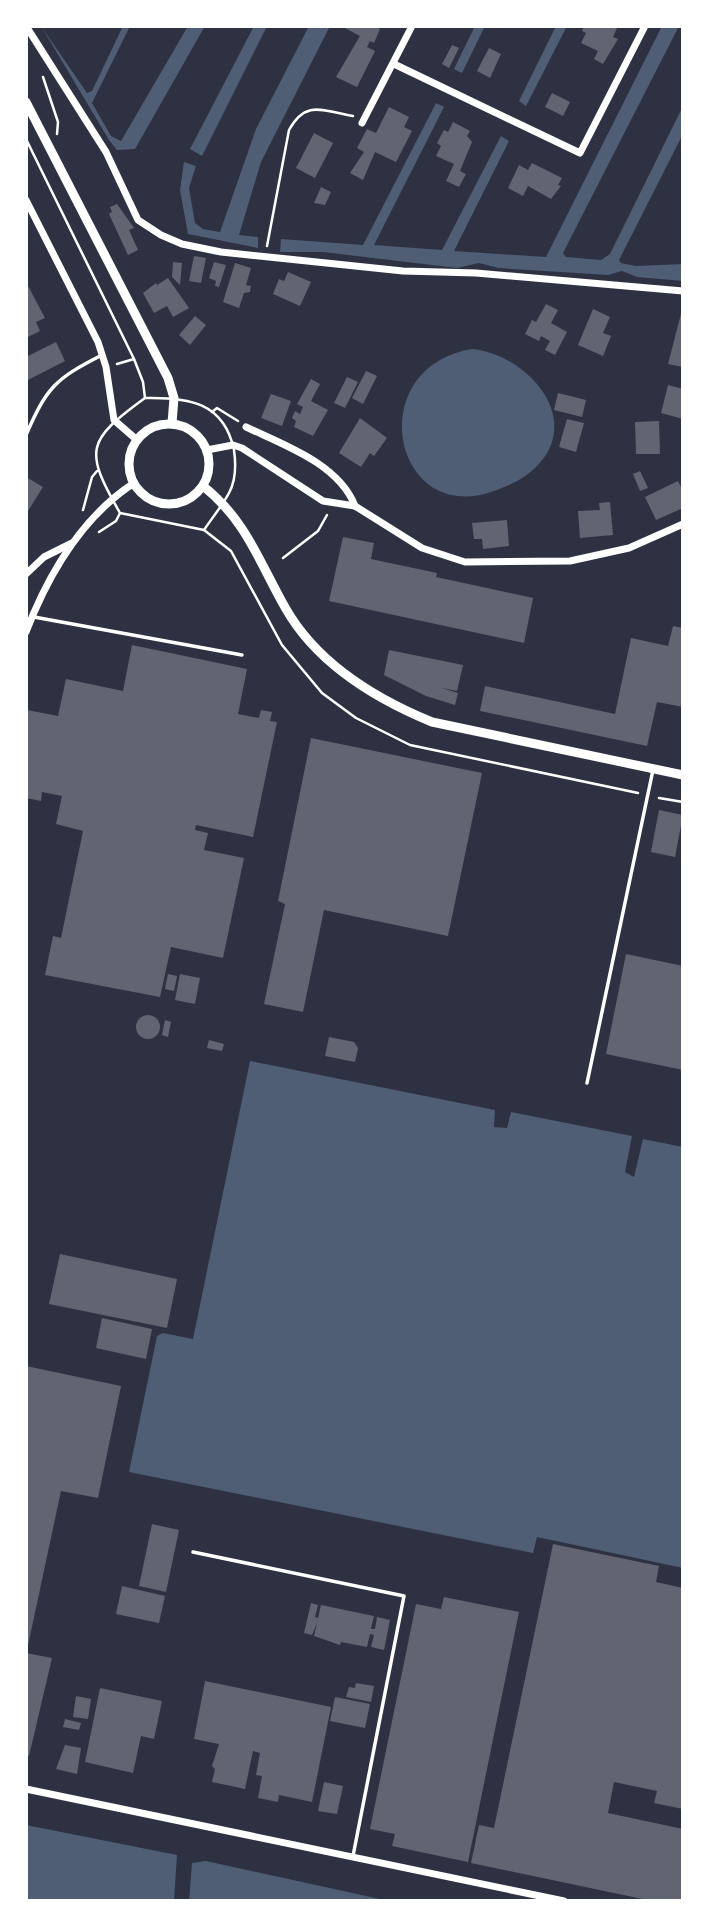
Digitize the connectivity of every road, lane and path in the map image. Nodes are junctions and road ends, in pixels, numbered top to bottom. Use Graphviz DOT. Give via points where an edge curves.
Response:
graph roads {
  1 [pos="412,26"];
  2 [pos="645,26"];
  3 [pos="27,27"];
  4 [pos="394,64"];
  5 [pos="41,73"];
  6 [pos="26,102"];
  7 [pos="364,120"];
  8 [pos="26,139"];
  9 [pos="54,151"];
  10 [pos="26,200"];
  11 [pos="265,256"];
  12 [pos="683,291"];
  13 [pos="102,355"];
  14 [pos="134,359"];
  15 [pos="106,367"];
  16 [pos="145,398"];
  17 [pos="174,398"];
  18 [pos="212,412"];
  19 [pos="114,420"];
  20 [pos="172,424"];
  21 [pos="246,427"];
  22 [pos="26,435"];
  23 [pos="136,440"];
  24 [pos="233,445"];
  25 [pos="207,450"];
  26 [pos="97,471"];
  27 [pos="134,483"];
  28 [pos="203,486"];
  29 [pos="111,498"];
  30 [pos="223,502"];
  31 [pos="334,503"];
  32 [pos="355,506"];
  33 [pos="81,516"];
  34 [pos="683,524"];
  35 [pos="74,542"];
  36 [pos="283,558"];
  37 [pos="26,574"];
  38 [pos="32,617"];
  39 [pos="26,632"];
  40 [pos="242,656"];
  41 [pos="653,768"];
  42 [pos="683,775"];
  43 [pos="587,1083"];
  44 [pos="193,1552"];
  45 [pos="26,1789"];
  46 [pos="353,1856"];
  47 [pos="564,1901"];
  1 -- 4 [label="street"];
  2 -- 4 [label="street" via="580,153"];
  3 -- 11 [label="street" via="106,152 138,220 182,244"];
  4 -- 7 [label="street"];
  5 -- 9 [label="path" via="58,122"];
  6 -- 9 [label="street"];
  7 -- 11 [label="path" via="310,108 298,114 289,130"];
  8 -- 14 [label="path"];
  9 -- 17 [label="street"];
  10 -- 13 [label="street"];
  11 -- 12 [label="street"];
  13 -- 15 [label="street"];
  13 -- 22 [label="lane" via="78,367 44,395"];
  14 -- 15 [label="path"];
  14 -- 16 [label="path"];
  15 -- 19 [label="street"];
  16 -- 17 [label="path"];
  16 -- 19 [label="path"];
  17 -- 18 [label="path" via="192,400"];
  17 -- 20 [label="street"];
  18 -- 21 [label="path" via="217,408"];
  18 -- 24 [label="path" via="229,431"];
  19 -- 23 [label="street"];
  19 -- 26 [label="path" via="100,437"];
  20 -- 23 [label="street" via="152,427"];
  20 -- 25 [label="street" via="193,432"];
  21 -- 32 [label="street" via="298,452 339,479"];
  23 -- 27 [label="street" via="129,461"];
  24 -- 25 [label="street"];
  24 -- 30 [label="path" via="235,474"];
  24 -- 31 [label="street" via="323,501"];
  25 -- 28 [label="street" via="209,468"];
  26 -- 29 [label="path"];
  26 -- 33 [label="path"];
  27 -- 28 [label="street" via="146,496 168,504 185,500"];
  27 -- 29 [label="street"];
  28 -- 30 [label="street"];
  29 -- 30 [label="path" via="120,513 204,530"];
  29 -- 35 [label="street"];
  30 -- 41 [label="street" via="236,516 287,611 355,682 432,722"];
  31 -- 32 [label="street"];
  31 -- 36 [label="path" via="317,531"];
  32 -- 34 [label="street" via="422,548 465,562 570,561 629,548"];
  35 -- 37 [label="street" via="44,557"];
  35 -- 38 [label="street"];
  38 -- 39 [label="street"];
  38 -- 40 [label="lane"];
  41 -- 42 [label="street"];
  41 -- 43 [label="lane"];
  44 -- 46 [label="lane" via="404,1596"];
  45 -- 46 [label="street"];
  46 -- 47 [label="street"];
}
